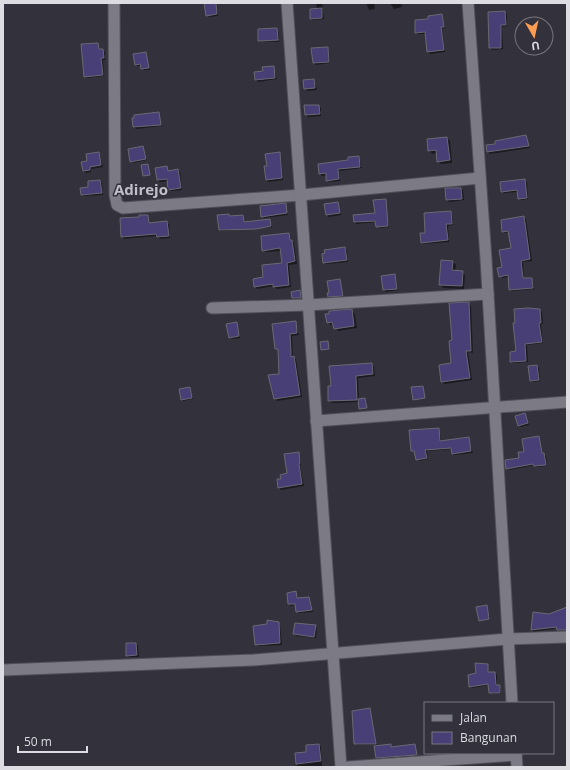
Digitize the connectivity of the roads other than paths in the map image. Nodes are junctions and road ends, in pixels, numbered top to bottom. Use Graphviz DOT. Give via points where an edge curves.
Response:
graph roads {
  1 [pos="114,3"];
  2 [pos="287,3"];
  3 [pos="468,3"];
  4 [pos="480,178"];
  5 [pos="301,195"];
  6 [pos="488,294"];
  7 [pos="308,305"];
  8 [pos="212,308"];
  9 [pos="567,402"];
  10 [pos="494,406"];
  11 [pos="316,421"];
  12 [pos="567,637"];
  13 [pos="508,639"];
  14 [pos="332,654"];
  15 [pos="3,670"];
  16 [pos="512,702"];
  17 [pos="516,754"];
  18 [pos="341,767"];
  19 [pos="348,767"];
  20 [pos="517,767"];
  1 -- 5 [label="street" via="117,205 123,208"];
  2 -- 5 [label="street"];
  3 -- 4 [label="street"];
  4 -- 5 [label="street"];
  4 -- 6 [label="street"];
  5 -- 7 [label="street"];
  6 -- 7 [label="street"];
  6 -- 10 [label="street"];
  7 -- 8 [label="street"];
  7 -- 11 [label="street"];
  9 -- 10 [label="street"];
  10 -- 11 [label="street"];
  10 -- 13 [label="street"];
  11 -- 14 [label="street"];
  12 -- 13 [label="street"];
  13 -- 14 [label="street"];
  13 -- 16 [label="street"];
  14 -- 15 [label="street" via="253,660"];
  14 -- 18 [label="street"];
  17 -- 19 [label="street"];
  17 -- 20 [label="street"];
}
